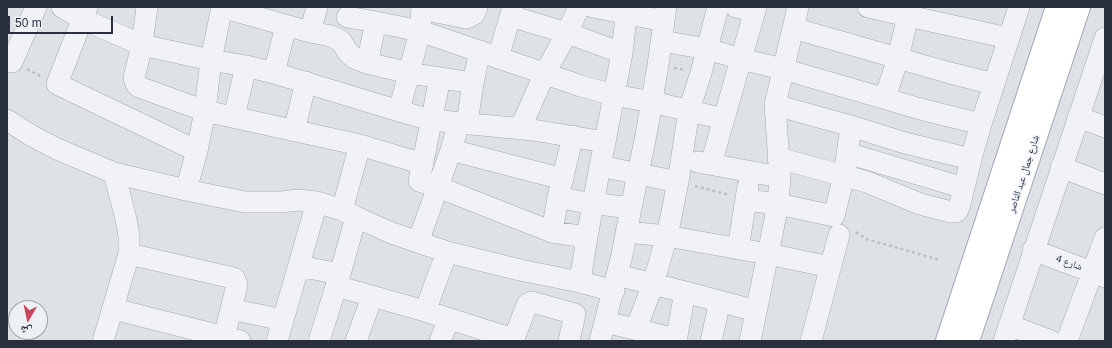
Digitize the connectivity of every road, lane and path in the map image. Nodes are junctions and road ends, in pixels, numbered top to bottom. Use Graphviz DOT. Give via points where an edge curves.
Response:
graph roads {
  1 [pos="36,7"];
  2 [pos="62,7"];
  3 [pos="147,7"];
  4 [pos="221,7"];
  5 [pos="317,7"];
  6 [pos="477,7"];
  7 [pos="579,7"];
  8 [pos="593,7"];
  9 [pos="718,7"];
  10 [pos="798,7"];
  11 [pos="868,7"];
  12 [pos="1019,7"];
  13 [pos="1057,7"];
  14 [pos="1079,7"];
  15 [pos="422,8"];
  16 [pos="749,8"];
  17 [pos="627,10"];
  18 [pos="349,12"];
  19 [pos="512,12"];
  20 [pos="84,13"];
  21 [pos="938,15"];
  22 [pos="908,16"];
  23 [pos="384,17"];
  24 [pos="274,18"];
  25 [pos="664,23"];
  26 [pos="793,28"];
  27 [pos="420,31"];
  28 [pos="310,32"];
  29 [pos="568,33"];
  30 [pos="1008,38"];
  31 [pos="1105,38"];
  32 [pos="342,41"];
  33 [pos="142,45"];
  34 [pos="706,49"];
  35 [pos="622,53"];
  36 [pos="489,54"];
  37 [pos="898,58"];
  38 [pos="741,59"];
  39 [pos="9,60"];
  40 [pos="211,60"];
  41 [pos="367,63"];
  42 [pos="658,65"];
  43 [pos="246,66"];
  44 [pos="783,69"];
  45 [pos="1100,70"];
  46 [pos="274,72"];
  47 [pos="409,73"];
  48 [pos="545,73"];
  49 [pos="701,73"];
  50 [pos="440,78"];
  51 [pos="306,82"];
  52 [pos="473,83"];
  53 [pos="57,84"];
  54 [pos="994,84"];
  55 [pos="614,95"];
  56 [pos="885,98"];
  57 [pos="652,102"];
  58 [pos="775,105"];
  59 [pos="689,110"];
  60 [pos="205,111"];
  61 [pos="399,111"];
  62 [pos="234,117"];
  63 [pos="1078,117"];
  64 [pos="724,119"];
  65 [pos="7,120"];
  66 [pos="431,120"];
  67 [pos="463,123"];
  68 [pos="981,124"];
  69 [pos="851,126"];
  70 [pos="1105,127"];
  71 [pos="520,129"];
  72 [pos="294,131"];
  73 [pos="573,136"];
  74 [pos="606,142"];
  75 [pos="360,145"];
  76 [pos="451,150"];
  77 [pos="197,151"];
  78 [pos="847,153"];
  79 [pos="681,159"];
  80 [pos="970,159"];
  81 [pos="423,164"];
  82 [pos="711,164"];
  83 [pos="600,166"];
  84 [pos="779,167"];
  85 [pos="1061,167"];
  86 [pos="750,172"];
  87 [pos="114,173"];
  88 [pos="638,174"];
  89 [pos="844,176"];
  90 [pos="678,182"];
  91 [pos="1105,184"];
  92 [pos="438,187"];
  93 [pos="560,188"];
  94 [pos="964,188"];
  95 [pos="186,190"];
  96 [pos="746,200"];
  97 [pos="317,202"];
  98 [pos="593,203"];
  99 [pos="778,204"];
  100 [pos="631,208"];
  101 [pos="349,214"];
  102 [pos="837,225"];
  103 [pos="552,232"];
  104 [pos="626,232"];
  105 [pos="667,236"];
  106 [pos="587,237"];
  107 [pos="1105,238"];
  108 [pos="418,242"];
  109 [pos="738,249"];
  110 [pos="1033,250"];
  111 [pos="447,252"];
  112 [pos="129,254"];
  113 [pos="768,254"];
  114 [pos="940,260"];
  115 [pos="821,265"];
  116 [pos="299,266"];
  117 [pos="1099,274"];
  118 [pos="338,280"];
  119 [pos="580,282"];
  120 [pos="615,283"];
  121 [pos="653,284"];
  122 [pos="685,292"];
  123 [pos="372,297"];
  124 [pos="720,301"];
  125 [pos="114,309"];
  126 [pos="231,309"];
  127 [pos="424,311"];
  128 [pos="756,311"];
  129 [pos="449,318"];
  130 [pos="283,320"];
  131 [pos="636,329"];
  132 [pos="603,332"];
  133 [pos="1006,333"];
  134 [pos="487,336"];
  135 [pos="229,340"];
  136 [pos="513,340"];
  137 [pos="676,340"];
  138 [pos="103,341"];
  139 [pos="277,341"];
  140 [pos="318,341"];
  141 [pos="356,341"];
  142 [pos="440,341"];
  143 [pos="569,341"];
  144 [pos="711,341"];
  145 [pos="750,341"];
  146 [pos="811,341"];
  147 [pos="947,341"];
  148 [pos="968,341"];
  149 [pos="1051,341"];
  150 [pos="1068,341"];
  1 -- 39 [label="street"];
  2 -- 20 [label="street"];
  3 -- 33 [label="street"];
  4 -- 24 [label="street"];
  4 -- 40 [label="street"];
  5 -- 28 [label="street"];
  6 -- 15 [label="street" via="474,14 466,18"];
  7 -- 29 [label="street"];
  8 -- 17 [label="street"];
  9 -- 34 [label="street"];
  10 -- 26 [label="street"];
  11 -- 22 [label="street"];
  12 -- 30 [label="street"];
  13 -- 147 [label="main road, شارع جمال عبد الناصر"];
  14 -- 148 [label="main road, شارع جمال عبد الناصر"];
  15 -- 27 [label="street"];
  16 -- 38 [label="street"];
  17 -- 25 [label="street"];
  17 -- 35 [label="street"];
  18 -- 23 [label="street"];
  18 -- 32 [label="street"];
  19 -- 29 [label="street"];
  19 -- 36 [label="street"];
  20 -- 33 [label="street"];
  20 -- 53 [label="street"];
  21 -- 22 [label="street"];
  21 -- 30 [label="street"];
  22 -- 37 [label="street"];
  23 -- 27 [label="street"];
  23 -- 41 [label="street"];
  24 -- 28 [label="street"];
  24 -- 46 [label="street"];
  25 -- 34 [label="street"];
  25 -- 42 [label="street"];
  26 -- 37 [label="street"];
  26 -- 44 [label="street"];
  27 -- 36 [label="street"];
  27 -- 47 [label="street"];
  28 -- 32 [label="street" via="332,36"];
  29 -- 35 [label="street"];
  29 -- 48 [label="street"];
  30 -- 54 [label="street"];
  31 -- 45 [label="street"];
  32 -- 41 [label="street" via="354,58"];
  33 -- 40 [label="street"];
  33 -- 60 [label="street" via="134,78 136,84"];
  34 -- 38 [label="street"];
  34 -- 49 [label="street"];
  35 -- 55 [label="street"];
  36 -- 48 [label="street"];
  36 -- 52 [label="street"];
  37 -- 54 [label="street"];
  37 -- 56 [label="street"];
  38 -- 44 [label="street"];
  38 -- 64 [label="street"];
  39 -- 53 [label="path"];
  40 -- 43 [label="street"];
  40 -- 60 [label="street"];
  41 -- 47 [label="street"];
  42 -- 49 [label="path"];
  42 -- 57 [label="street"];
  43 -- 46 [label="street"];
  43 -- 62 [label="street"];
  44 -- 56 [label="street"];
  44 -- 58 [label="street"];
  45 -- 63 [label="street"];
  46 -- 51 [label="street"];
  47 -- 50 [label="street"];
  47 -- 61 [label="street"];
  48 -- 55 [label="street"];
  48 -- 71 [label="street"];
  49 -- 59 [label="street"];
  50 -- 52 [label="street"];
  50 -- 66 [label="street"];
  51 -- 61 [label="street"];
  51 -- 72 [label="street"];
  52 -- 67 [label="street"];
  53 -- 77 [label="street"];
  54 -- 68 [label="street"];
  55 -- 57 [label="street"];
  55 -- 74 [label="street"];
  56 -- 68 [label="street"];
  57 -- 59 [label="street"];
  57 -- 88 [label="street"];
  58 -- 69 [label="street"];
  58 -- 84 [label="street"];
  59 -- 64 [label="street"];
  59 -- 79 [label="street"];
  60 -- 62 [label="street"];
  60 -- 77 [label="street"];
  61 -- 66 [label="street"];
  62 -- 72 [label="street"];
  63 -- 70 [label="street"];
  63 -- 85 [label="street"];
  64 -- 82 [label="street"];
  65 -- 87 [label="street" via="57,149"];
  66 -- 67 [label="street"];
  66 -- 81 [label="street"];
  67 -- 71 [label="street"];
  67 -- 76 [label="street"];
  68 -- 80 [label="street"];
  69 -- 78 [label="street"];
  69 -- 80 [label="street"];
  71 -- 73 [label="street"];
  72 -- 75 [label="street"];
  73 -- 74 [label="street"];
  73 -- 93 [label="street"];
  74 -- 83 [label="street"];
  75 -- 81 [label="street"];
  75 -- 101 [label="street"];
  76 -- 92 [label="street"];
  76 -- 93 [label="street"];
  77 -- 95 [label="street"];
  78 -- 89 [label="street"];
  78 -- 94 [label="street"];
  79 -- 82 [label="street"];
  79 -- 90 [label="street"];
  80 -- 94 [label="street"];
  81 -- 92 [label="street" via="419,180"];
  82 -- 86 [label="street"];
  83 -- 88 [label="street"];
  83 -- 98 [label="street"];
  84 -- 86 [label="street"];
  84 -- 89 [label="street"];
  84 -- 99 [label="street"];
  85 -- 91 [label="street"];
  85 -- 110 [label="street"];
  86 -- 96 [label="street"];
  87 -- 95 [label="street"];
  87 -- 112 [label="street" via="126,219"];
  88 -- 90 [label="street"];
  88 -- 100 [label="street"];
  89 -- 94 [label="street" via="867,182 920,204 954,213 958,210"];
  89 -- 102 [label="street"];
  90 -- 96 [label="path"];
  90 -- 105 [label="street"];
  92 -- 103 [label="street"];
  92 -- 108 [label="street"];
  93 -- 98 [label="street"];
  93 -- 103 [label="street"];
  95 -- 97 [label="street" via="245,202"];
  96 -- 99 [label="street"];
  96 -- 109 [label="street"];
  97 -- 101 [label="street"];
  97 -- 116 [label="street"];
  98 -- 100 [label="street"];
  98 -- 106 [label="street"];
  99 -- 102 [label="street"];
  99 -- 113 [label="street"];
  100 -- 104 [label="street"];
  101 -- 108 [label="street"];
  101 -- 118 [label="street"];
  102 -- 114 [label="path" via="866,239"];
  102 -- 146 [label="street"];
  103 -- 106 [label="street"];
  104 -- 105 [label="street"];
  104 -- 120 [label="street"];
  105 -- 109 [label="street"];
  105 -- 121 [label="street"];
  106 -- 119 [label="street"];
  107 -- 117 [label="street"];
  108 -- 111 [label="street"];
  109 -- 113 [label="street"];
  110 -- 117 [label="street, شارع 4"];
  110 -- 133 [label="street"];
  111 -- 119 [label="street"];
  111 -- 127 [label="street"];
  112 -- 125 [label="street"];
  112 -- 126 [label="street" via="233,278 237,285"];
  113 -- 115 [label="street"];
  113 -- 128 [label="street"];
  116 -- 118 [label="street"];
  116 -- 130 [label="street"];
  117 -- 150 [label="street"];
  118 -- 123 [label="street"];
  118 -- 140 [label="street"];
  119 -- 120 [label="street"];
  120 -- 121 [label="street"];
  120 -- 132 [label="street"];
  121 -- 122 [label="street"];
  121 -- 131 [label="street"];
  122 -- 124 [label="street"];
  122 -- 137 [label="street"];
  123 -- 127 [label="street"];
  123 -- 141 [label="street"];
  124 -- 128 [label="street"];
  124 -- 144 [label="street"];
  125 -- 135 [label="street"];
  125 -- 138 [label="street"];
  126 -- 130 [label="street"];
  126 -- 135 [label="street"];
  127 -- 129 [label="street"];
  128 -- 145 [label="street"];
  129 -- 134 [label="street"];
  129 -- 142 [label="street"];
  130 -- 139 [label="street"];
  131 -- 132 [label="street"];
  131 -- 137 [label="street"];
  133 -- 149 [label="street"];
  134 -- 136 [label="street"];
  136 -- 143 [label="street" via="527,305 532,302 575,314"];
}
